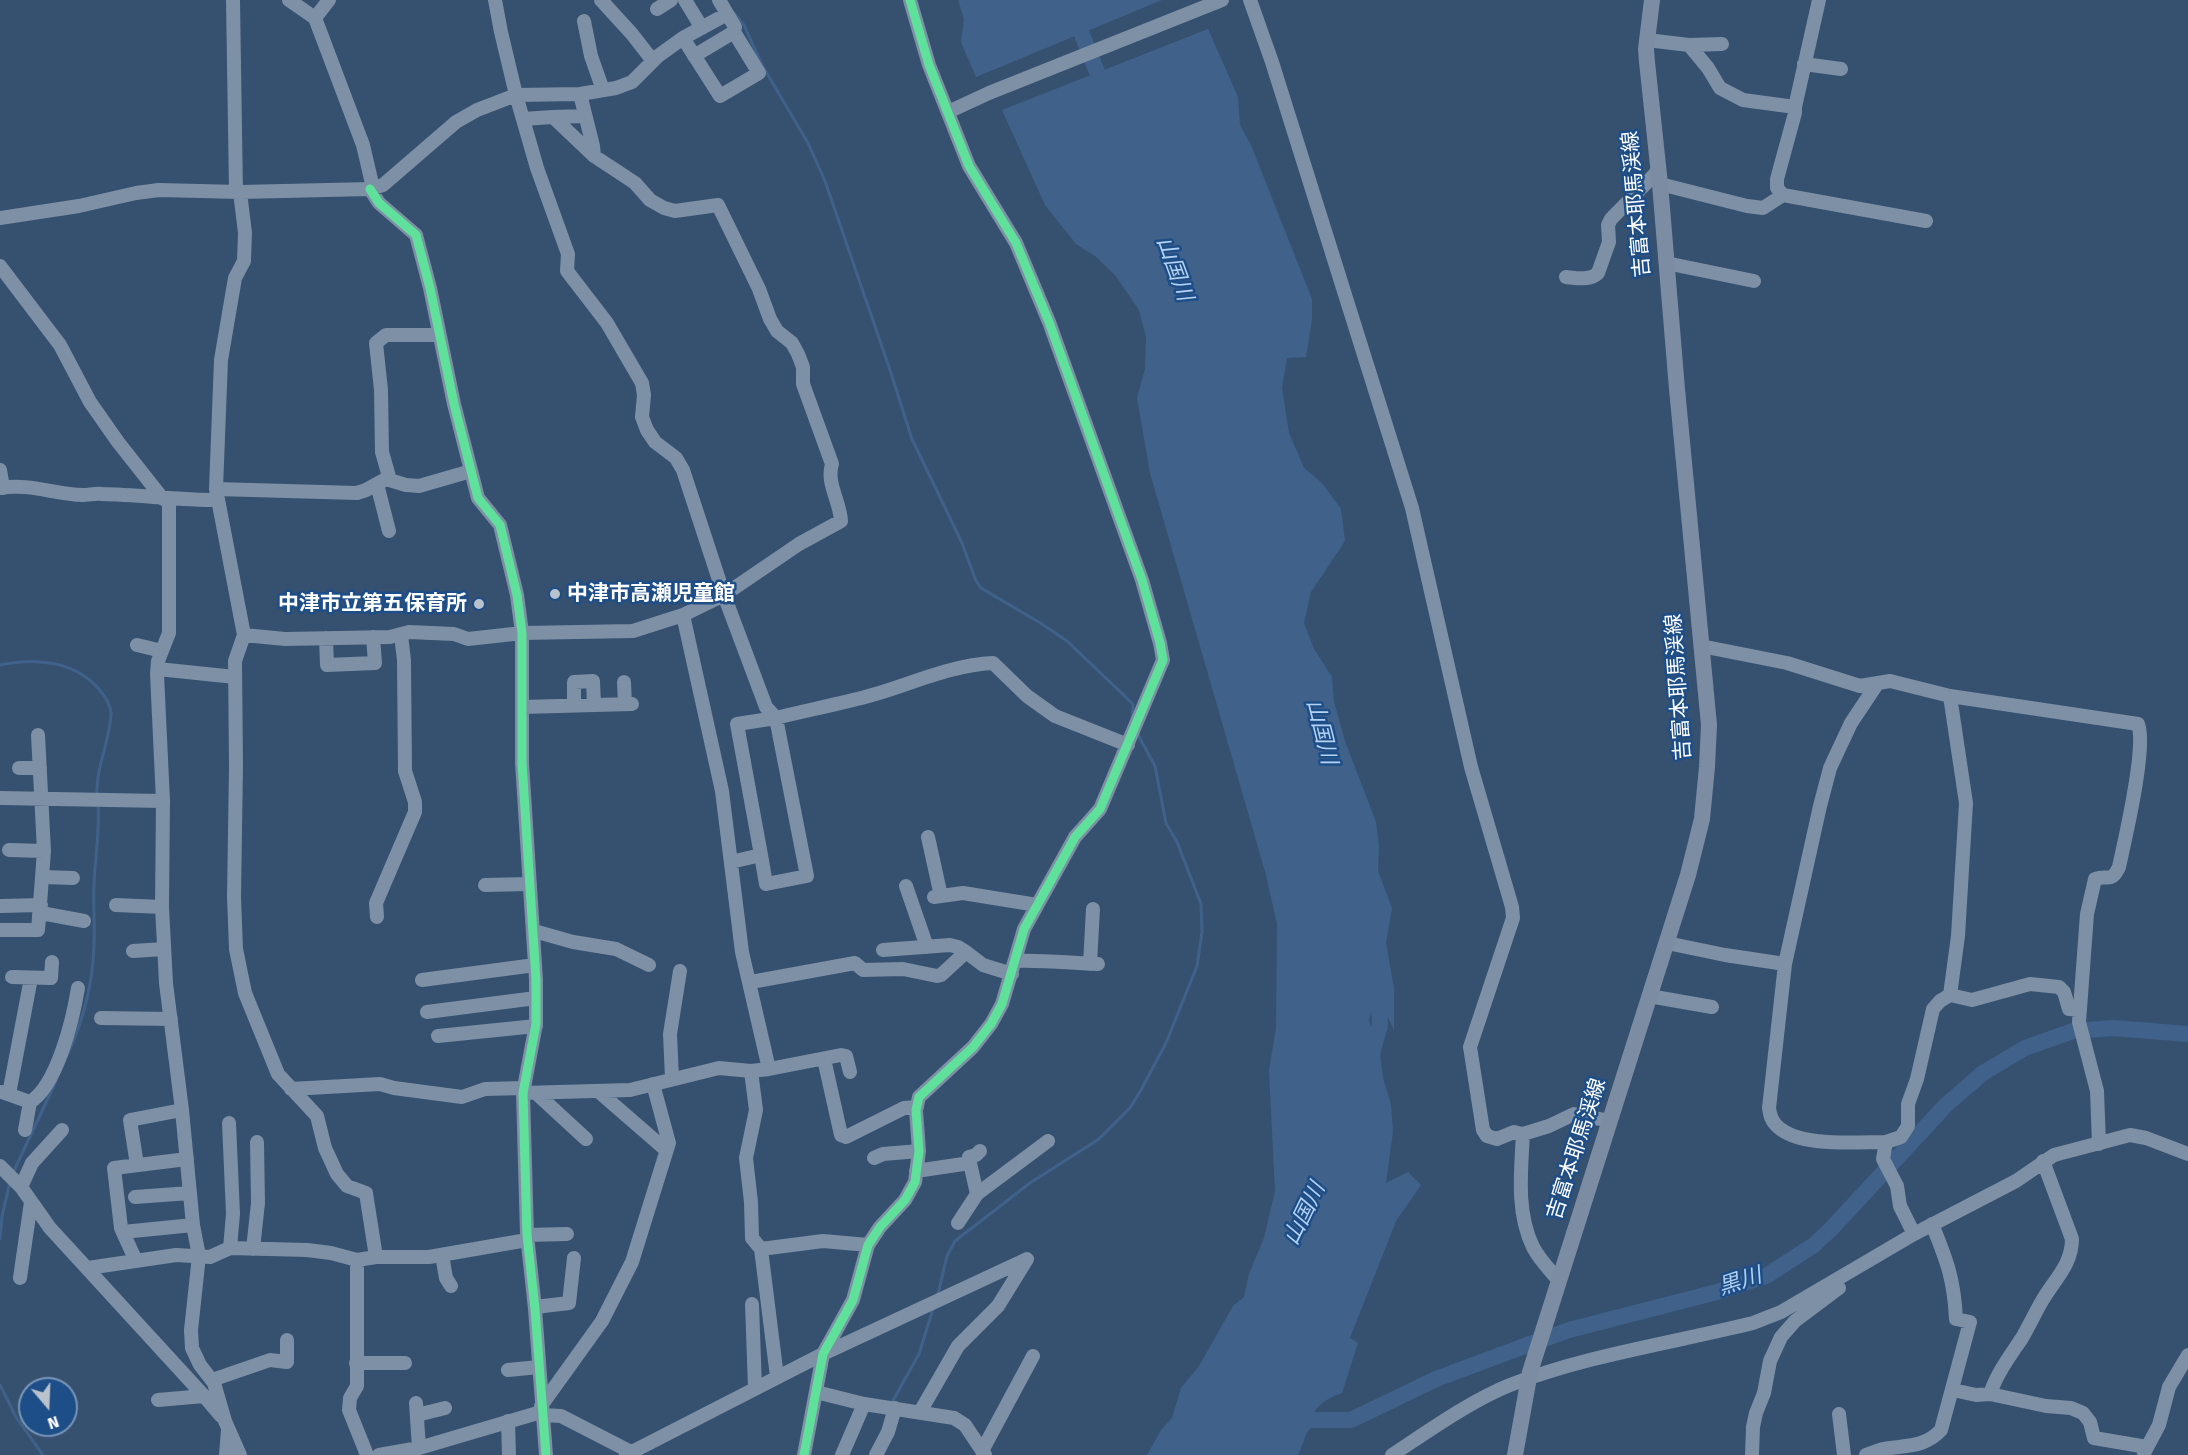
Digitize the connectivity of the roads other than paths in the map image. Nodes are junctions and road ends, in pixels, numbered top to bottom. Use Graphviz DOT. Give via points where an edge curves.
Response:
graph roads {
  1 [pos="233,0"];
  2 [pos="289,0"];
  3 [pos="329,0"];
  4 [pos="495,0"];
  5 [pos="601,0"];
  6 [pos="671,0"];
  7 [pos="685,0"];
  8 [pos="719,0"];
  9 [pos="910,0"];
  10 [pos="1222,0"];
  11 [pos="1250,0"];
  12 [pos="1652,0"];
  13 [pos="1819,0"];
  14 [pos="657,9"];
  15 [pos="727,14"];
  16 [pos="315,18"];
  17 [pos="584,21"];
  18 [pos="702,28"];
  19 [pos="734,32"];
  20 [pos="683,38"];
  21 [pos="1647,40"];
  22 [pos="1722,44"];
  23 [pos="1689,45"];
  24 [pos="694,56"];
  25 [pos="653,61"];
  26 [pos="1804,64"];
  27 [pos="1840,69"];
  28 [pos="603,90"];
  29 [pos="580,94"];
  30 [pos="516,95"];
  31 [pos="1795,107"];
  32 [pos="948,112"];
  33 [pos="585,116"];
  34 [pos="553,117"];
  35 [pos="523,119"];
  36 [pos="594,156"];
  37 [pos="1659,177"];
  38 [pos="372,188"];
  39 [pos="238,192"];
  40 [pos="1783,195"];
  41 [pos="0,218"];
  42 [pos="1926,221"];
  43 [pos="1666,262"];
  44 [pos="0,266"];
  45 [pos="1566,277"];
  46 [pos="1754,281"];
  47 [pos="439,335"];
  48 [pos="0,470"];
  49 [pos="471,471"];
  50 [pos="383,482"];
  51 [pos="1,488"];
  52 [pos="217,495"];
  53 [pos="166,499"];
  54 [pos="389,531"];
  55 [pos="724,595"];
  56 [pos="683,615"];
  57 [pos="522,633"];
  58 [pos="401,634"];
  59 [pos="244,635"];
  60 [pos="374,637"];
  61 [pos="326,638"];
  62 [pos="137,645"];
  63 [pos="1701,646"];
  64 [pos="162,651"];
  65 [pos="158,669"];
  66 [pos="235,676"];
  67 [pos="624,682"];
  68 [pos="1877,684"];
  69 [pos="1950,696"];
  70 [pos="594,705"];
  71 [pos="574,706"];
  72 [pos="522,707"];
  73 [pos="776,718"];
  74 [pos="38,735"];
  75 [pos="1128,745"];
  76 [pos="19,768"];
  77 [pos="40,768"];
  78 [pos="749,789"];
  79 [pos="722,791"];
  80 [pos="0,798"];
  81 [pos="41,798"];
  82 [pos="163,801"];
  83 [pos="928,837"];
  84 [pos="9,850"];
  85 [pos="44,852"];
  86 [pos="761,855"];
  87 [pos="731,862"];
  88 [pos="42,877"];
  89 [pos="73,878"];
  90 [pos="531,884"];
  91 [pos="485,885"];
  92 [pos="906,886"];
  93 [pos="116,905"];
  94 [pos="1036,905"];
  95 [pos="0,906"];
  96 [pos="162,907"];
  97 [pos="41,909"];
  98 [pos="1093,909"];
  99 [pos="377,917"];
  100 [pos="84,921"];
  101 [pos="0,930"];
  102 [pos="534,931"];
  103 [pos="1667,943"];
  104 [pos="927,947"];
  105 [pos="164,949"];
  106 [pos="883,950"];
  107 [pos="133,951"];
  108 [pos="966,952"];
  109 [pos="52,962"];
  110 [pos="1785,964"];
  111 [pos="535,965"];
  112 [pos="649,965"];
  113 [pos="1013,967"];
  114 [pos="680,971"];
  115 [pos="12,977"];
  116 [pos="30,978"];
  117 [pos="422,980"];
  118 [pos="751,982"];
  119 [pos="78,988"];
  120 [pos="1950,995"];
  121 [pos="1650,996"];
  122 [pos="536,998"];
  123 [pos="1712,1007"];
  124 [pos="427,1012"];
  125 [pos="2079,1016"];
  126 [pos="101,1018"];
  127 [pos="171,1019"];
  128 [pos="536,1026"];
  129 [pos="438,1036"];
  130 [pos="824,1059"];
  131 [pos="769,1069"];
  132 [pos="751,1071"];
  133 [pos="850,1072"];
  134 [pos="672,1078"];
  135 [pos="653,1084"];
  136 [pos="291,1089"];
  137 [pos="598,1091"];
  138 [pos="528,1092"];
  139 [pos="4,1093"];
  140 [pos="30,1102"];
  141 [pos="917,1107"];
  142 [pos="183,1110"];
  143 [pos="1610,1121"];
  144 [pos="229,1123"];
  145 [pos="25,1130"];
  146 [pos="62,1130"];
  147 [pos="1523,1134"];
  148 [pos="586,1138"];
  149 [pos="1048,1141"];
  150 [pos="257,1142"];
  151 [pos="1886,1142"];
  152 [pos="2099,1144"];
  153 [pos="666,1150"];
  154 [pos="919,1152"];
  155 [pos="980,1152"];
  156 [pos="2188,1154"];
  157 [pos="874,1158"];
  158 [pos="188,1159"];
  159 [pos="2043,1161"];
  160 [pos="970,1162"];
  161 [pos="137,1165"];
  162 [pos="0,1166"];
  163 [pos="916,1171"];
  164 [pos="21,1187"];
  165 [pos="190,1193"];
  166 [pos="977,1194"];
  167 [pos="135,1197"];
  168 [pos="32,1202"];
  169 [pos="958,1223"];
  170 [pos="1932,1224"];
  171 [pos="193,1226"];
  172 [pos="123,1232"];
  173 [pos="567,1234"];
  174 [pos="1914,1234"];
  175 [pos="527,1238"];
  176 [pos="868,1245"];
  177 [pos="230,1248"];
  178 [pos="253,1249"];
  179 [pos="761,1250"];
  180 [pos="442,1255"];
  181 [pos="199,1256"];
  182 [pos="376,1257"];
  183 [pos="574,1258"];
  184 [pos="357,1260"];
  185 [pos="136,1261"];
  186 [pos="87,1268"];
  187 [pos="1848,1274"];
  188 [pos="20,1278"];
  189 [pos="1559,1281"];
  190 [pos="451,1286"];
  191 [pos="752,1304"];
  192 [pos="535,1306"];
  193 [pos="1762,1320"];
  194 [pos="1795,1321"];
  195 [pos="287,1340"];
  196 [pos="823,1354"];
  197 [pos="2188,1355"];
  198 [pos="1033,1356"];
  199 [pos="356,1363"];
  200 [pos="405,1363"];
  201 [pos="538,1367"];
  202 [pos="508,1370"];
  203 [pos="1529,1376"];
  204 [pos="777,1377"];
  205 [pos="212,1380"];
  206 [pos="755,1389"];
  207 [pos="1953,1390"];
  208 [pos="816,1392"];
  209 [pos="1990,1394"];
  210 [pos="204,1396"];
  211 [pos="159,1400"];
  212 [pos="864,1404"];
  213 [pos="445,1408"];
  214 [pos="895,1408"];
  215 [pos="542,1411"];
  216 [pos="920,1412"];
  217 [pos="1839,1414"];
  218 [pos="508,1421"];
  219 [pos="226,1425"];
  220 [pos="422,1450"];
  221 [pos="2145,1451"];
  222 [pos="636,1452"];
  223 [pos="984,1453"];
  224 [pos="226,1455"];
  225 [pos="240,1455"];
  226 [pos="367,1455"];
  227 [pos="379,1455"];
  228 [pos="509,1455"];
  229 [pos="546,1455"];
  230 [pos="804,1455"];
  231 [pos="842,1455"];
  232 [pos="876,1455"];
  233 [pos="1392,1455"];
  234 [pos="1515,1455"];
  235 [pos="1752,1455"];
  236 [pos="1844,1455"];
  237 [pos="1866,1455"];
  1 -- 39 [label="street"];
  2 -- 16 [label="street"];
  3 -- 16 [label="street"];
  4 -- 30 [label="street"];
  5 -- 25 [label="street"];
  6 -- 14 [label="street"];
  7 -- 18 [label="street"];
  8 -- 15 [label="street"];
  9 -- 32 [label="street"];
  10 -- 32 [label="street"];
  11 -- 147 [label="street" via="1412,508 1471,767 1512,907 1513,918 1470,1047 1483,1130 1497,1139 1514,1132"];
  12 -- 21 [label="main road, 吉富本耶馬渓線"];
  13 -- 26 [label="street"];
  15 -- 18 [label="street"];
  15 -- 19 [label="street"];
  16 -- 38 [label="street" via="363,145"];
  17 -- 28 [label="street"];
  18 -- 20 [label="street"];
  19 -- 24 [label="street"];
  19 -- 24 [label="street" via="759,73 720,96"];
  20 -- 24 [label="street"];
  20 -- 25 [label="street"];
  21 -- 23 [label="street"];
  21 -- 37 [label="main road, 吉富本耶馬渓線"];
  22 -- 23 [label="street"];
  23 -- 31 [label="street" via="1720,88 1743,100"];
  25 -- 28 [label="street" via="632,82"];
  26 -- 27 [label="street"];
  26 -- 31 [label="street"];
  28 -- 29 [label="street"];
  29 -- 30 [label="street"];
  29 -- 33 [label="street"];
  30 -- 35 [label="street"];
  30 -- 38 [label="street" via="456,122 383,185"];
  31 -- 40 [label="street" via="1777,179 1777,188"];
  32 -- 75 [label="street" via="969,166 1016,243 1049,322 1142,580 1160,643 1163,660"];
  33 -- 34 [label="street"];
  33 -- 36 [label="street"];
  34 -- 35 [label="street"];
  34 -- 36 [label="street"];
  35 -- 55 [label="street" via="567,254 567,271 607,323 642,383 642,417 647,430 683,470"];
  36 -- 55 [label="street" via="664,208 675,211 718,206 770,319 798,354 803,384 832,464 829,474 841,520"];
  37 -- 40 [label="street" via="1747,206 1763,208"];
  37 -- 43 [label="main road, 吉富本耶馬渓線"];
  37 -- 45 [label="street" via="1611,219 1609,242 1595,277"];
  38 -- 39 [label="street"];
  38 -- 47 [label="street" via="379,203 416,235"];
  39 -- 41 [label="street" via="159,190"];
  39 -- 52 [label="street" via="245,233 244,261 236,278 221,360"];
  40 -- 42 [label="street"];
  43 -- 46 [label="street"];
  43 -- 63 [label="main road, 吉富本耶馬渓線"];
  44 -- 53 [label="street" via="60,345 90,402 118,442"];
  47 -- 49 [label="street"];
  47 -- 50 [label="street" via="386,335 376,343"];
  48 -- 51 [label="street"];
  49 -- 50 [label="street" via="419,486"];
  49 -- 57 [label="street" via="478,498 500,525"];
  50 -- 52 [label="street" via="357,493"];
  50 -- 54 [label="street"];
  51 -- 53 [label="street" via="36,487 83,495"];
  52 -- 53 [label="street"];
  52 -- 59 [label="street"];
  53 -- 64 [label="street" via="169,633"];
  55 -- 56 [label="street"];
  55 -- 73 [label="street" via="766,707"];
  56 -- 57 [label="street" via="633,631"];
  56 -- 79 [label="street"];
  57 -- 58 [label="street" via="468,639 453,634"];
  57 -- 72 [label="street"];
  58 -- 60 [label="street"];
  58 -- 99 [label="street" via="405,771 415,812 376,903"];
  59 -- 61 [label="street"];
  59 -- 66 [label="street" via="234,661"];
  60 -- 61 [label="street"];
  60 -- 61 [label="street" via="375,663 327,665"];
  62 -- 64 [label="street"];
  63 -- 68 [label="street" via="1787,663 1860,686"];
  63 -- 103 [label="main road, 吉富本耶馬渓線" via="1708,725 1704,803 1693,858"];
  64 -- 65 [label="street"];
  65 -- 66 [label="street"];
  65 -- 82 [label="street"];
  66 -- 136 [label="street" via="236,949 245,993 263,1040 278,1074"];
  67 -- 70 [label="street" via="628,704"];
  68 -- 69 [label="street" via="1890,681"];
  68 -- 110 [label="street" via="1851,723 1830,768"];
  69 -- 120 [label="street" via="1966,803 1958,936"];
  69 -- 125 [label="street" via="2139,724 2142,732 2137,768 2119,867 2111,878 2095,879 2087,914"];
  70 -- 71 [label="street"];
  70 -- 71 [label="street" via="593,681 574,682"];
  71 -- 72 [label="street"];
  72 -- 90 [label="street"];
  73 -- 75 [label="street" via="975,664 993,663 1055,716"];
  73 -- 78 [label="street" via="737,724"];
  73 -- 86 [label="street" via="807,876 766,884"];
  74 -- 77 [label="street"];
  75 -- 94 [label="street" via="1100,809 1075,837"];
  76 -- 77 [label="street"];
  77 -- 81 [label="street"];
  78 -- 79 [label="street"];
  78 -- 86 [label="street"];
  79 -- 87 [label="street"];
  80 -- 81 [label="street"];
  81 -- 82 [label="street"];
  81 -- 85 [label="street"];
  82 -- 96 [label="street"];
  83 -- 94 [label="street" via="937,897 963,893"];
  84 -- 85 [label="street"];
  85 -- 88 [label="street"];
  86 -- 87 [label="street"];
  87 -- 118 [label="street" via="742,952"];
  88 -- 89 [label="street"];
  88 -- 97 [label="street"];
  90 -- 91 [label="street"];
  90 -- 102 [label="street"];
  92 -- 104 [label="street"];
  93 -- 96 [label="street"];
  94 -- 113 [label="street"];
  95 -- 97 [label="street"];
  96 -- 105 [label="street"];
  97 -- 100 [label="street"];
  97 -- 101 [label="street" via="38,930"];
  98 -- 113 [label="street" via="1094,964 1045,960"];
  102 -- 111 [label="street"];
  102 -- 112 [label="street" via="616,949"];
  103 -- 110 [label="street"];
  103 -- 121 [label="main road, 吉富本耶馬渓線"];
  104 -- 106 [label="street"];
  104 -- 108 [label="street" via="950,945"];
  105 -- 107 [label="street"];
  105 -- 127 [label="street"];
  108 -- 113 [label="street" via="983,965"];
  108 -- 118 [label="street" via="937,976 903,969 863,970 855,963"];
  109 -- 116 [label="street" via="51,978"];
  110 -- 151 [label="street" via="1771,1118 1780,1129 1801,1138"];
  111 -- 117 [label="street"];
  111 -- 122 [label="street"];
  113 -- 141 [label="street" via="1002,1004 991,1024 920,1098"];
  114 -- 134 [label="street" via="670,1034"];
  115 -- 116 [label="street"];
  116 -- 139 [label="street"];
  118 -- 131 [label="street"];
  119 -- 140 [label="street" via="57,1065 38,1097"];
  120 -- 125 [label="street" via="1972,1000 2030,984 2059,987 2069,1009"];
  120 -- 151 [label="street" via="1933,1009 1908,1104 1908,1126 1900,1137"];
  121 -- 123 [label="street"];
  121 -- 143 [label="main road, 吉富本耶馬渓線"];
  122 -- 124 [label="street"];
  122 -- 128 [label="street"];
  125 -- 152 [label="street" via="2097,1091"];
  126 -- 127 [label="street"];
  127 -- 142 [label="street"];
  128 -- 129 [label="street"];
  128 -- 138 [label="street"];
  130 -- 131 [label="street"];
  130 -- 133 [label="street" via="846,1056"];
  130 -- 141 [label="street" via="841,1135 846,1137 904,1108"];
  131 -- 132 [label="street"];
  132 -- 134 [label="street" via="719,1068"];
  132 -- 179 [label="street" via="756,1110 746,1158 752,1238"];
  134 -- 135 [label="street"];
  135 -- 137 [label="street" via="630,1090"];
  135 -- 153 [label="street" via="669,1143"];
  136 -- 138 [label="street" via="380,1084 462,1097 485,1089"];
  136 -- 182 [label="street" via="317,1116 325,1148 338,1174 347,1186 366,1193"];
  137 -- 138 [label="street"];
  137 -- 153 [label="street"];
  138 -- 148 [label="street"];
  138 -- 175 [label="street"];
  139 -- 140 [label="street"];
  140 -- 145 [label="street"];
  141 -- 154 [label="street"];
  142 -- 158 [label="street"];
  142 -- 161 [label="street" via="130,1120"];
  143 -- 147 [label="street" via="1574,1114"];
  143 -- 189 [label="main road, 吉富本耶馬渓線"];
  144 -- 177 [label="street"];
  146 -- 164 [label="street" via="32,1163"];
  147 -- 189 [label="street" via="1525,1228 1534,1248"];
  149 -- 166 [label="street"];
  150 -- 178 [label="street" via="258,1203"];
  151 -- 174 [label="street" via="1883,1159"];
  152 -- 156 [label="street" via="2130,1135"];
  152 -- 159 [label="street"];
  153 -- 215 [label="street" via="632,1262 602,1322"];
  154 -- 157 [label="street"];
  154 -- 163 [label="street"];
  155 -- 160 [label="street" via="969,1157"];
  158 -- 161 [label="street"];
  158 -- 165 [label="street"];
  159 -- 170 [label="street" via="2016,1181"];
  159 -- 209 [label="street" via="2072,1239 2072,1251 1996,1377"];
  160 -- 163 [label="street"];
  160 -- 166 [label="street"];
  161 -- 172 [label="street" via="114,1168"];
  162 -- 164 [label="street"];
  163 -- 176 [label="street" via="905,1200"];
  164 -- 168 [label="street"];
  165 -- 167 [label="street"];
  165 -- 171 [label="street"];
  166 -- 169 [label="street"];
  168 -- 186 [label="street"];
  168 -- 188 [label="street"];
  170 -- 174 [label="street"];
  170 -- 207 [label="street" via="1954,1287 1956,1319 1970,1322"];
  171 -- 172 [label="street"];
  171 -- 181 [label="street"];
  172 -- 185 [label="street"];
  173 -- 175 [label="street"];
  174 -- 187 [label="street"];
  175 -- 180 [label="street"];
  175 -- 192 [label="street"];
  176 -- 179 [label="street" via="823,1241"];
  176 -- 196 [label="street" via="853,1300"];
  177 -- 178 [label="street"];
  177 -- 181 [label="street" via="210,1257"];
  178 -- 184 [label="street" via="332,1253"];
  179 -- 204 [label="street"];
  180 -- 182 [label="street"];
  180 -- 190 [label="street"];
  181 -- 185 [label="street"];
  181 -- 205 [label="street" via="192,1348"];
  182 -- 184 [label="street"];
  183 -- 192 [label="street" via="569,1303"];
  184 -- 199 [label="street"];
  185 -- 186 [label="street"];
  186 -- 210 [label="street"];
  187 -- 193 [label="street"];
  187 -- 194 [label="street" via="1840,1287"];
  189 -- 203 [label="main road, 吉富本耶馬渓線"];
  191 -- 206 [label="street"];
  192 -- 201 [label="street"];
  193 -- 194 [label="street" via="1764,1324"];
  193 -- 203 [label="street"];
  194 -- 235 [label="street" via="1781,1337 1770,1361 1753,1427"];
  195 -- 205 [label="street" via="287,1362 270,1360"];
  196 -- 204 [label="street"];
  196 -- 208 [label="street"];
  196 -- 216 [label="street" via="1027,1259 998,1306 958,1346"];
  197 -- 221 [label="street" via="2169,1387 2159,1425"];
  198 -- 223 [label="street"];
  199 -- 200 [label="street"];
  199 -- 226 [label="street" via="357,1386 349,1410"];
  201 -- 202 [label="street"];
  201 -- 215 [label="street"];
  203 -- 233 [label="street" via="1460,1411"];
  203 -- 234 [label="main road, 吉富本耶馬渓線"];
  204 -- 206 [label="street"];
  205 -- 219 [label="street"];
  206 -- 222 [label="street"];
  207 -- 209 [label="street"];
  207 -- 237 [label="street" via="1937,1434 1918,1445"];
  208 -- 212 [label="street"];
  208 -- 230 [label="street"];
  209 -- 221 [label="street" via="2071,1408 2083,1413 2090,1422 2094,1438"];
  210 -- 211 [label="street"];
  210 -- 219 [label="street"];
  212 -- 214 [label="street"];
  212 -- 231 [label="street"];
  213 -- 220 [label="street" via="416,1409"];
  214 -- 216 [label="street"];
  214 -- 232 [label="street"];
  215 -- 218 [label="street"];
  215 -- 222 [label="street" via="561,1416"];
  215 -- 229 [label="street"];
  216 -- 223 [label="street" via="954,1418 965,1425"];
  217 -- 236 [label="street"];
  218 -- 220 [label="street"];
  218 -- 228 [label="street"];
  219 -- 224 [label="street"];
  219 -- 225 [label="street"];
  220 -- 227 [label="street"];
}
